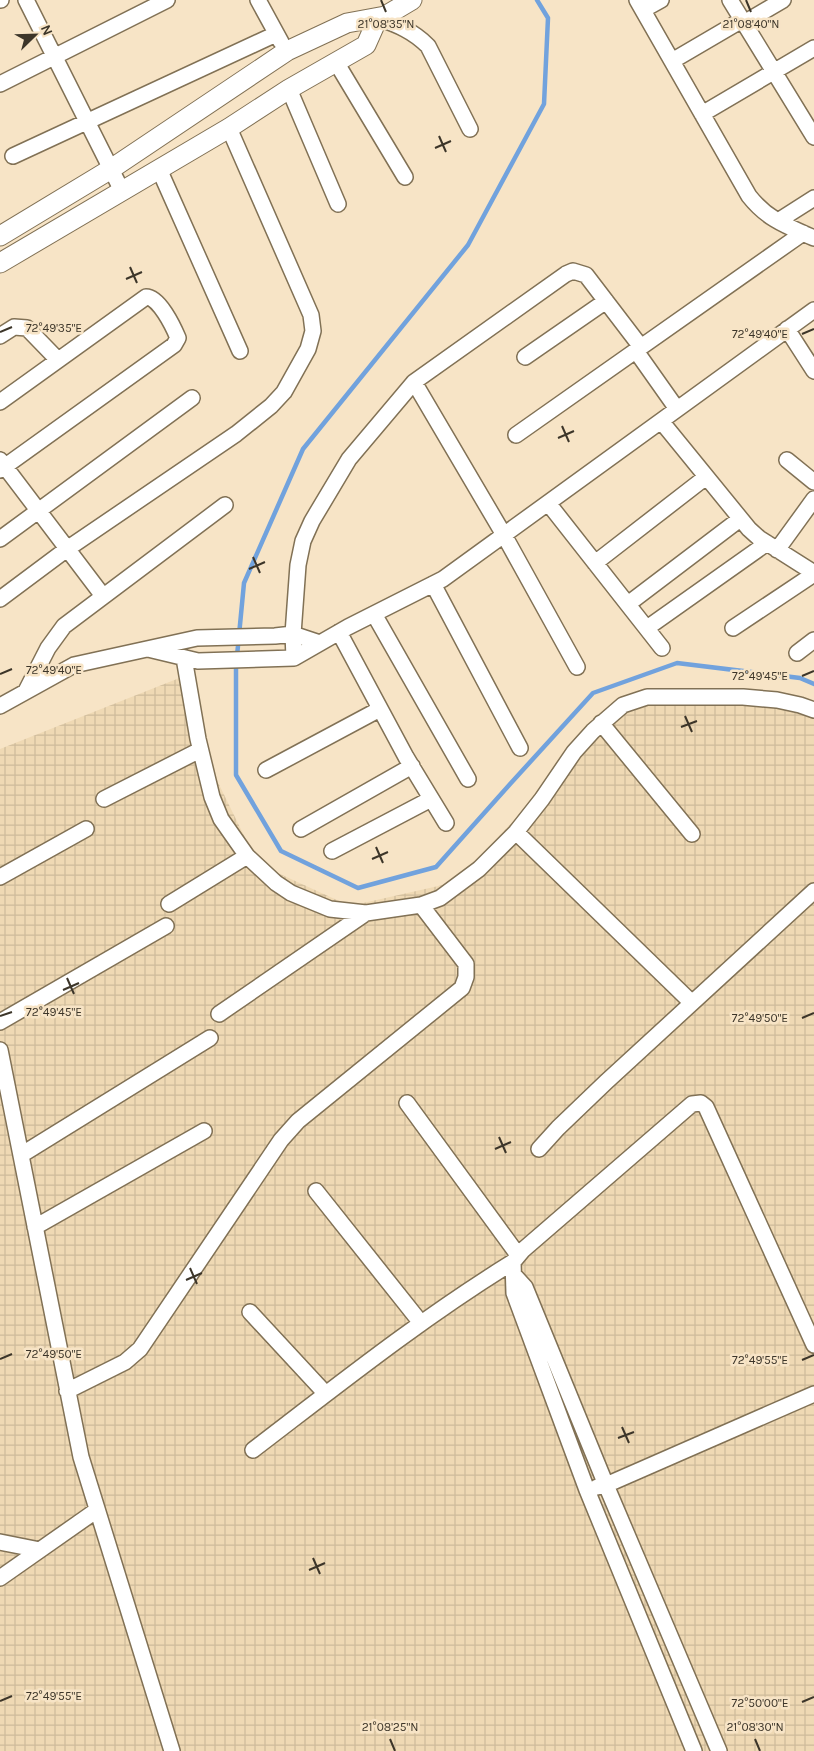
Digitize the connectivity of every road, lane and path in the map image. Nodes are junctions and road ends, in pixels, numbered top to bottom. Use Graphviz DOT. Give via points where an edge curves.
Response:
graph roads {
  1 [pos="26,0"];
  2 [pos="166,0"];
  3 [pos="258,0"];
  4 [pos="412,0"];
  5 [pos="661,0"];
  6 [pos="730,0"];
  7 [pos="783,0"];
  8 [pos="640,5"];
  9 [pos="382,17"];
  10 [pos="743,22"];
  11 [pos="276,34"];
  12 [pos="814,48"];
  13 [pos="288,51"];
  14 [pos="54,57"];
  15 [pos="672,61"];
  16 [pos="336,62"];
  17 [pos="774,73"];
  18 [pos="0,84"];
  19 [pos="289,90"];
  20 [pos="702,114"];
  21 [pos="86,121"];
  22 [pos="229,128"];
  23 [pos="470,130"];
  24 [pos="814,137"];
  25 [pos="13,156"];
  26 [pos="112,169"];
  27 [pos="159,169"];
  28 [pos="405,177"];
  29 [pos="122,191"];
  30 [pos="814,198"];
  31 [pos="338,204"];
  32 [pos="778,221"];
  33 [pos="0,236"];
  34 [pos="809,236"];
  35 [pos="0,262"];
  36 [pos="606,301"];
  37 [pos="814,310"];
  38 [pos="787,330"];
  39 [pos="0,336"];
  40 [pos="639,349"];
  41 [pos="240,351"];
  42 [pos="525,357"];
  43 [pos="58,360"];
  44 [pos="814,371"];
  45 [pos="414,382"];
  46 [pos="192,398"];
  47 [pos="0,402"];
  48 [pos="677,409"];
  49 [pos="662,421"];
  50 [pos="516,435"];
  51 [pos="787,460"];
  52 [pos="1,466"];
  53 [pos="706,477"];
  54 [pos="814,482"];
  55 [pos="814,499"];
  56 [pos="548,503"];
  57 [pos="225,506"];
  58 [pos="38,512"];
  59 [pos="740,519"];
  60 [pos="504,536"];
  61 [pos="0,539"];
  62 [pos="772,546"];
  63 [pos="67,549"];
  64 [pos="595,563"];
  65 [pos="814,574"];
  66 [pos="433,584"];
  67 [pos="103,596"];
  68 [pos="0,599"];
  69 [pos="628,604"];
  70 [pos="374,614"];
  71 [pos="647,628"];
  72 [pos="733,628"];
  73 [pos="339,632"];
  74 [pos="293,634"];
  75 [pos="814,640"];
  76 [pos="320,643"];
  77 [pos="662,648"];
  78 [pos="148,649"];
  79 [pos="797,653"];
  80 [pos="294,658"];
  81 [pos="191,660"];
  82 [pos="577,667"];
  83 [pos="26,691"];
  84 [pos="0,706"];
  85 [pos="380,709"];
  86 [pos="814,710"];
  87 [pos="601,723"];
  88 [pos="520,748"];
  89 [pos="200,750"];
  90 [pos="412,766"];
  91 [pos="266,770"];
  92 [pos="468,779"];
  93 [pos="431,799"];
  94 [pos="104,800"];
  95 [pos="446,823"];
  96 [pos="86,829"];
  97 [pos="301,829"];
  98 [pos="516,832"];
  99 [pos="692,834"];
  100 [pos="332,851"];
  101 [pos="247,856"];
  102 [pos="0,877"];
  103 [pos="814,891"];
  104 [pos="169,904"];
  105 [pos="421,905"];
  106 [pos="366,913"];
  107 [pos="166,926"];
  108 [pos="692,1003"];
  109 [pos="219,1014"];
  110 [pos="0,1022"];
  111 [pos="210,1038"];
  112 [pos="0,1050"];
  113 [pos="2,1073"];
  114 [pos="407,1103"];
  115 [pos="204,1131"];
  116 [pos="539,1149"];
  117 [pos="21,1154"];
  118 [pos="316,1191"];
  119 [pos="35,1228"];
  120 [pos="515,1264"];
  121 [pos="250,1312"];
  122 [pos="421,1323"];
  123 [pos="814,1344"];
  124 [pos="68,1391"];
  125 [pos="326,1394"];
  126 [pos="814,1394"];
  127 [pos="253,1450"];
  128 [pos="606,1485"];
  129 [pos="587,1490"];
  130 [pos="97,1510"];
  131 [pos="0,1542"];
  132 [pos="40,1550"];
  133 [pos="0,1578"];
  134 [pos="680,1658"];
  135 [pos="658,1668"];
  136 [pos="172,1751"];
  137 [pos="694,1751"];
  138 [pos="720,1751"];
  1 -- 14 [label="street"];
  2 -- 14 [label="street"];
  3 -- 11 [label="street"];
  4 -- 9 [label="main road"];
  5 -- 8 [label="street"];
  6 -- 10 [label="street"];
  7 -- 10 [label="street"];
  8 -- 15 [label="street"];
  9 -- 13 [label="main road" via="347,23"];
  9 -- 16 [label="main road" via="366,45"];
  9 -- 23 [label="street" via="419,36 428,46"];
  10 -- 15 [label="street"];
  10 -- 17 [label="street"];
  11 -- 13 [label="street"];
  11 -- 21 [label="street"];
  12 -- 17 [label="street"];
  13 -- 26 [label="main road"];
  14 -- 18 [label="street"];
  14 -- 21 [label="street"];
  15 -- 20 [label="street"];
  16 -- 19 [label="main road"];
  16 -- 28 [label="street"];
  17 -- 20 [label="street"];
  17 -- 24 [label="street"];
  19 -- 22 [label="main road"];
  19 -- 31 [label="street"];
  20 -- 32 [label="street" via="749,196 760,209"];
  21 -- 25 [label="street"];
  21 -- 26 [label="street"];
  22 -- 27 [label="main road"];
  22 -- 63 [label="street" via="310,315 314,331 308,349 284,392 253,420"];
  26 -- 29 [label="street"];
  26 -- 33 [label="main road"];
  27 -- 29 [label="main road"];
  27 -- 41 [label="street"];
  29 -- 35 [label="main road"];
  30 -- 32 [label="street"];
  32 -- 34 [label="street"];
  34 -- 40 [label="street"];
  36 -- 40 [label="street"];
  36 -- 42 [label="street"];
  36 -- 45 [label="street" via="586,275 573,271"];
  37 -- 38 [label="street"];
  38 -- 44 [label="street"];
  38 -- 48 [label="street"];
  39 -- 43 [label="street" via="14,327 27,328"];
  40 -- 48 [label="street"];
  40 -- 50 [label="street"];
  43 -- 47 [label="street"];
  43 -- 52 [label="street" via="146,297 156,300 178,338 174,345"];
  45 -- 60 [label="street"];
  45 -- 74 [label="street" via="349,459 312,521 303,541 298,565"];
  46 -- 58 [label="street"];
  48 -- 49 [label="street"];
  49 -- 53 [label="street"];
  49 -- 56 [label="street"];
  51 -- 54 [label="street"];
  52 -- 58 [label="street"];
  53 -- 59 [label="street"];
  53 -- 64 [label="street"];
  55 -- 62 [label="street"];
  56 -- 60 [label="street"];
  56 -- 64 [label="street"];
  57 -- 67 [label="street"];
  58 -- 61 [label="street"];
  58 -- 63 [label="street"];
  59 -- 62 [label="street"];
  59 -- 69 [label="street"];
  60 -- 66 [label="street"];
  60 -- 82 [label="street"];
  62 -- 65 [label="street"];
  62 -- 71 [label="street"];
  63 -- 67 [label="street"];
  63 -- 68 [label="street"];
  64 -- 69 [label="street"];
  65 -- 72 [label="street"];
  66 -- 70 [label="street"];
  66 -- 88 [label="street"];
  67 -- 83 [label="street" via="57,634"];
  69 -- 71 [label="street"];
  70 -- 73 [label="street"];
  70 -- 92 [label="street"];
  71 -- 77 [label="street"];
  73 -- 76 [label="street"];
  73 -- 85 [label="street"];
  74 -- 76 [label="street"];
  74 -- 78 [label="street" via="197,638"];
  74 -- 80 [label="street"];
  75 -- 79 [label="street"];
  76 -- 80 [label="street"];
  78 -- 81 [label="street"];
  78 -- 83 [label="street" via="74,665"];
  80 -- 81 [label="street"];
  81 -- 89 [label="street"];
  83 -- 84 [label="street"];
  85 -- 90 [label="street"];
  85 -- 91 [label="street"];
  86 -- 87 [label="street" via="785,702 743,697 647,697 622,705"];
  87 -- 98 [label="street" via="574,752"];
  87 -- 99 [label="street"];
  89 -- 94 [label="street"];
  89 -- 101 [label="street" via="221,819"];
  90 -- 93 [label="street"];
  90 -- 97 [label="street"];
  93 -- 95 [label="street"];
  93 -- 100 [label="street"];
  96 -- 102 [label="street"];
  98 -- 105 [label="street" via="479,869 440,898"];
  98 -- 108 [label="street"];
  101 -- 104 [label="street"];
  101 -- 106 [label="street" via="291,893 330,909"];
  103 -- 108 [label="street"];
  105 -- 106 [label="street"];
  105 -- 124 [label="street" via="466,964 462,988 298,1121 140,1349 125,1362"];
  106 -- 109 [label="street"];
  107 -- 110 [label="street"];
  108 -- 116 [label="street"];
  111 -- 117 [label="street"];
  112 -- 113 [label="street"];
  113 -- 117 [label="street"];
  114 -- 120 [label="street"];
  115 -- 119 [label="street"];
  117 -- 119 [label="street"];
  118 -- 122 [label="street"];
  119 -- 124 [label="street"];
  120 -- 122 [label="street" via="480,1282"];
  120 -- 123 [label="street" via="692,1104 701,1103 706,1107"];
  120 -- 128 [label="street"];
  120 -- 129 [label="street" via="514,1293"];
  121 -- 125 [label="street"];
  122 -- 125 [label="street"];
  124 -- 130 [label="street" via="80,1457"];
  125 -- 127 [label="street"];
  126 -- 128 [label="street"];
  128 -- 129 [label="street"];
  128 -- 134 [label="street"];
  129 -- 135 [label="street"];
  130 -- 132 [label="street"];
  130 -- 136 [label="street"];
  131 -- 132 [label="street"];
  132 -- 133 [label="street"];
  134 -- 135 [label="street"];
  134 -- 138 [label="street"];
  135 -- 137 [label="street"];
}
